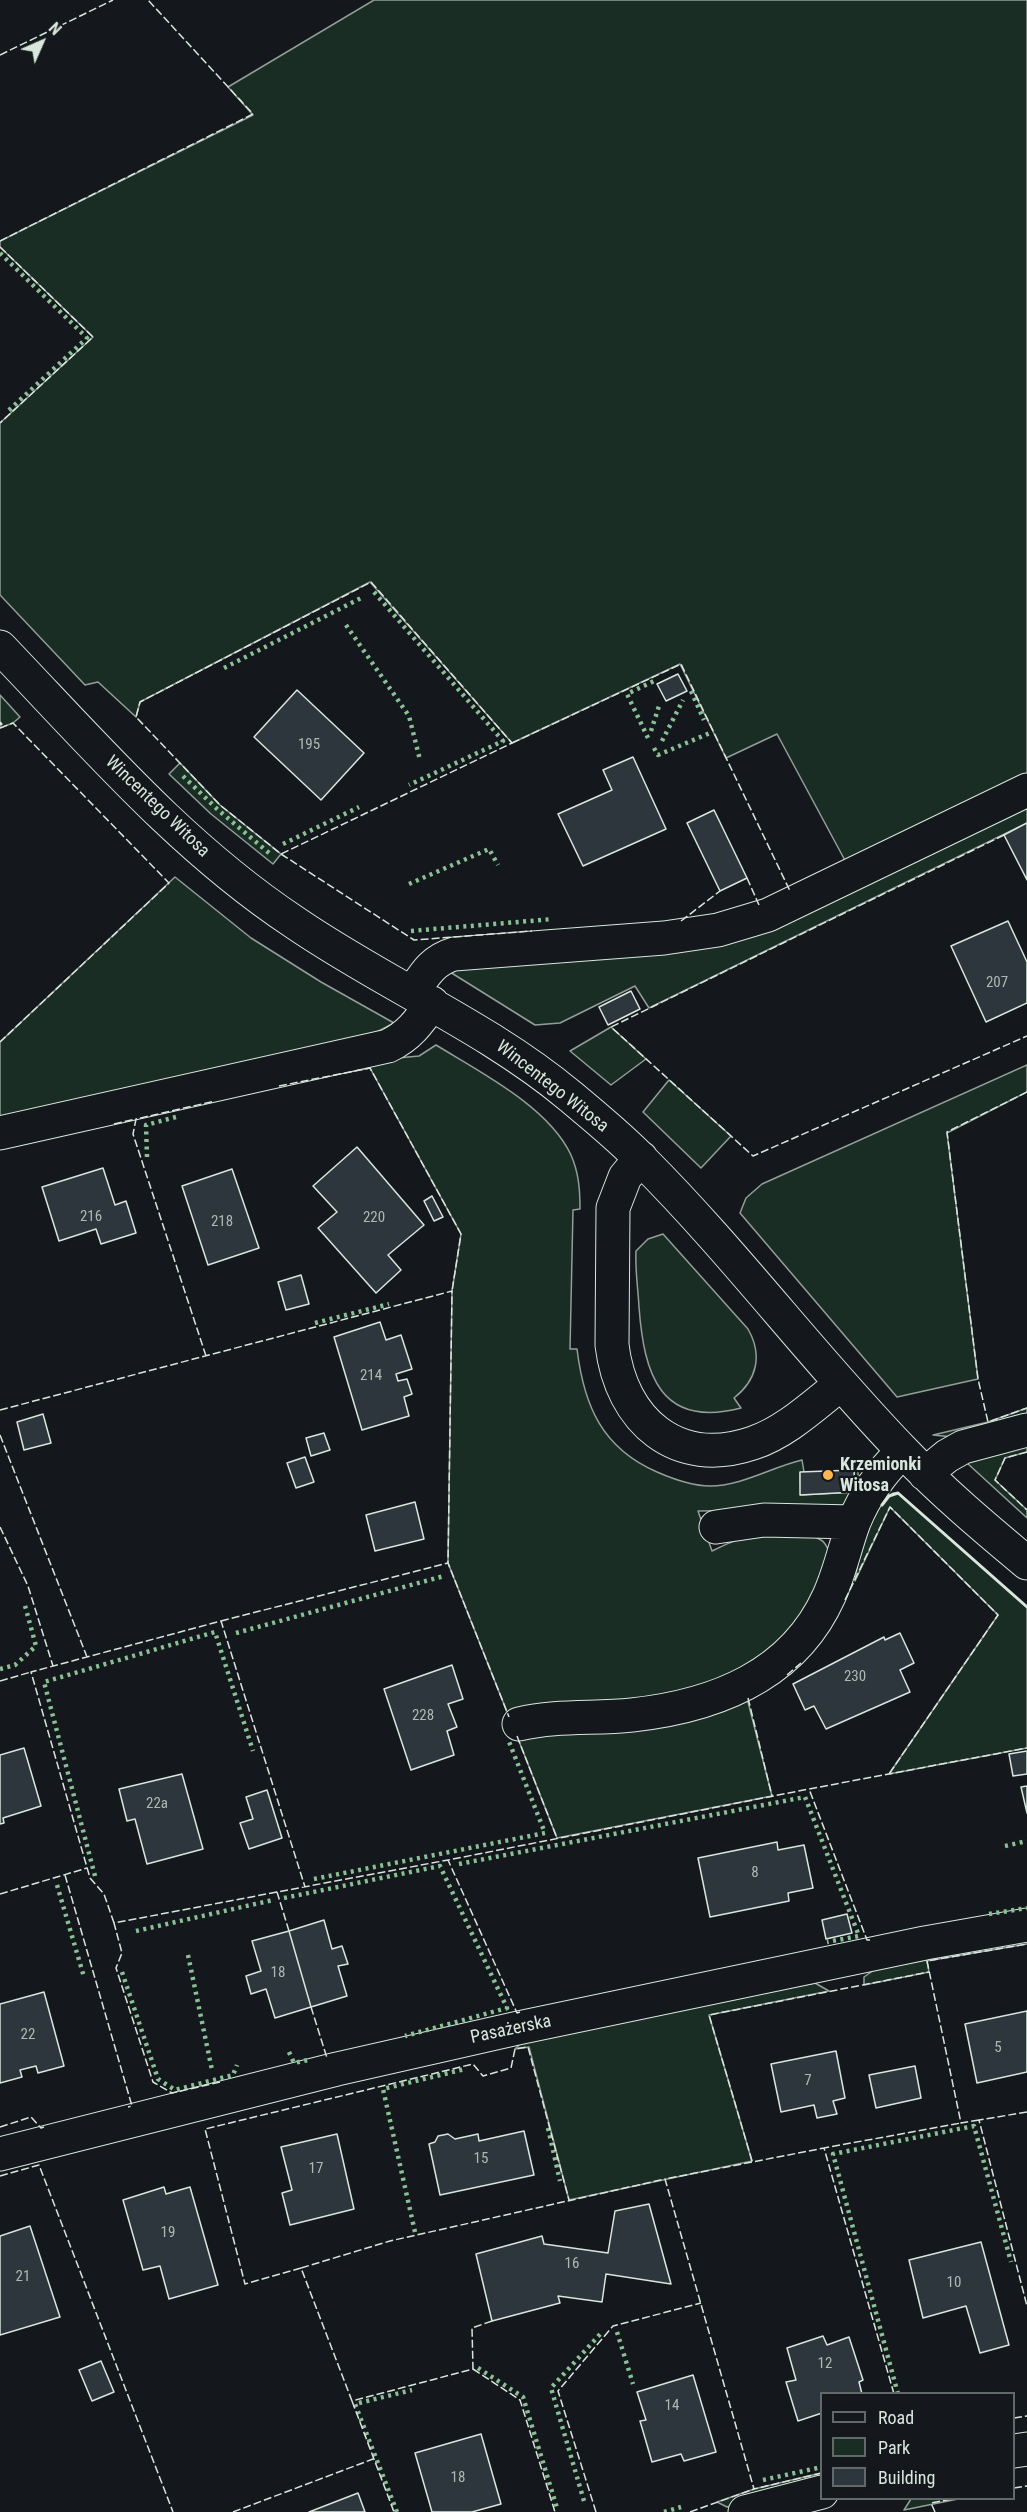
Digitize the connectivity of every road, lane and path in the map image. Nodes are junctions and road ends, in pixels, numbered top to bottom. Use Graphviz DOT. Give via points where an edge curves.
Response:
graph roads {
  1 [pos="0,647"];
  2 [pos="1027,790"];
  3 [pos="422,998"];
  4 [pos="0,1133"];
  5 [pos="640,1158"];
  6 [pos="840,1384"];
  7 [pos="1027,1430"];
  8 [pos="914,1462"];
  9 [pos="854,1522"];
  10 [pos="716,1527"];
  11 [pos="1027,1563"];
  12 [pos="519,1725"];
  13 [pos="1027,1925"];
  14 [pos="0,2154"];
  15 [pos="820,2493"];
  16 [pos="745,2512"];
  1 -- 3 [label="street, Wincentego Witosa" via="131,785 215,863 296,924"];
  2 -- 3 [label="street" via="768,915 718,930 664,938 454,954 430,966"];
  3 -- 4 [label="street" via="416,1027 388,1046"];
  3 -- 5 [label="street, Wincentego Witosa" via="516,1054"];
  5 -- 6 [label="street, Wincentego Witosa"];
  5 -- 6 [label="street" via="625,1178 613,1208 614,1364 621,1388 636,1414 679,1446 728,1450 781,1430"];
  6 -- 8 [label="street, Wincentego Witosa"];
  7 -- 8 [label="street" via="963,1447 947,1456"];
  8 -- 9 [label="street" via="882,1471"];
  8 -- 11 [label="street, Wincentego Witosa"];
  9 -- 10 [label="street" via="764,1520"];
  9 -- 12 [label="street" via="840,1571 812,1628 751,1682 716,1698 675,1708 631,1715 572,1716"];
  13 -- 14 [label="street, Pasażerska" via="518,2028"];
  15 -- 16 [label="street"];
}
